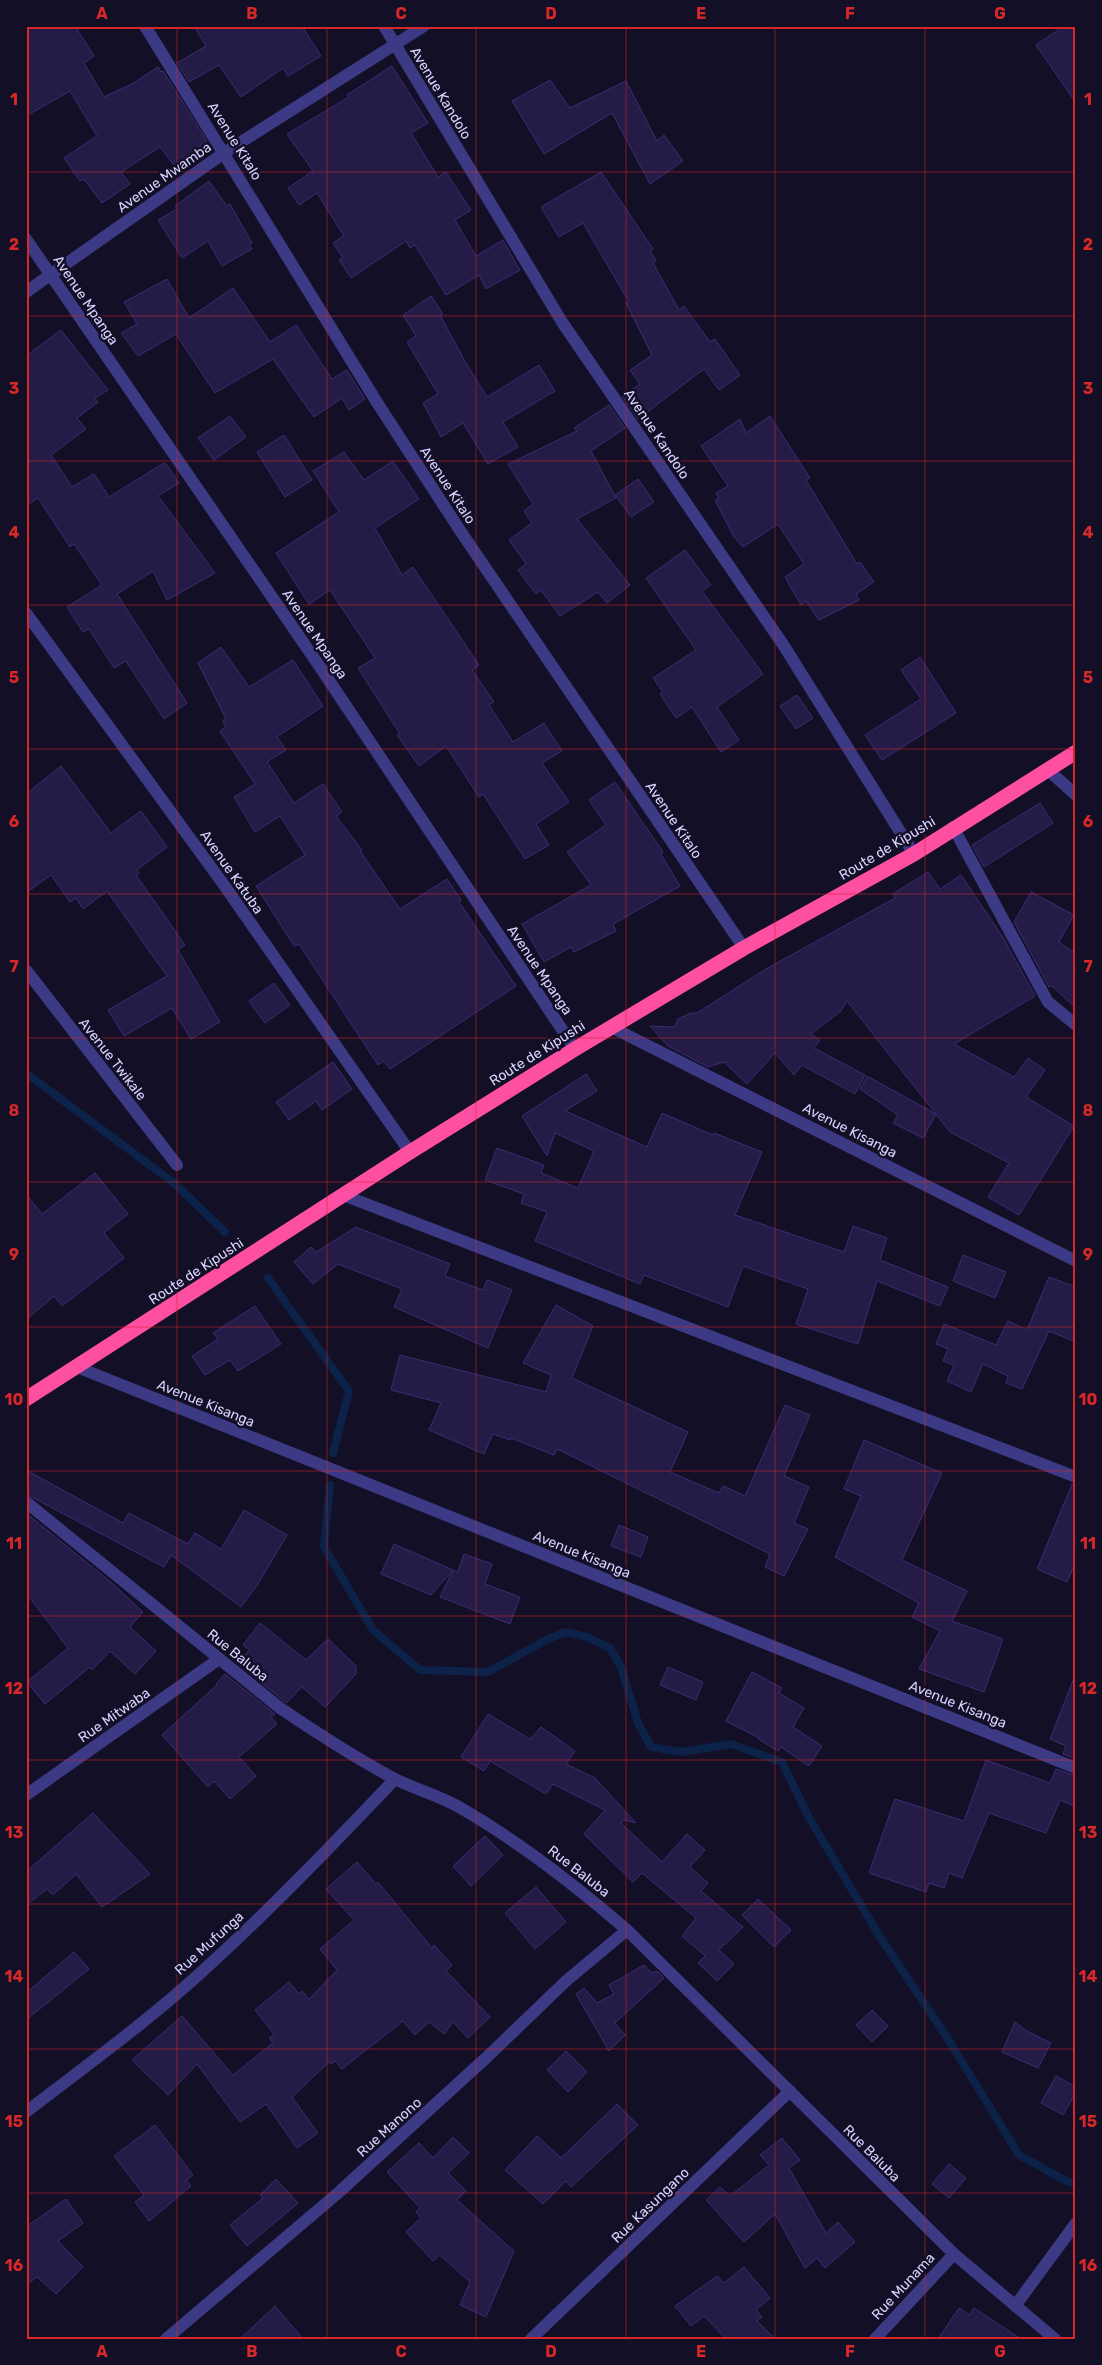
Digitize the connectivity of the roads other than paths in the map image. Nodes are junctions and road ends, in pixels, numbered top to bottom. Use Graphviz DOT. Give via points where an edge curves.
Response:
graph roads {
  1 [pos="145,26"];
  2 [pos="384,26"];
  3 [pos="424,26"];
  4 [pos="395,46"];
  5 [pos="224,153"];
  6 [pos="26,238"];
  7 [pos="51,276"];
  8 [pos="26,292"];
  9 [pos="26,613"];
  10 [pos="1076,752"];
  11 [pos="1048,770"];
  12 [pos="1076,795"];
  13 [pos="953,828"];
  14 [pos="914,854"];
  15 [pos="744,948"];
  16 [pos="26,970"];
  17 [pos="1076,1025"];
  18 [pos="610,1027"];
  19 [pos="575,1049"];
  20 [pos="410,1152"];
  21 [pos="177,1165"];
  22 [pos="343,1194"];
  23 [pos="1076,1261"];
  24 [pos="77,1368"];
  25 [pos="26,1399"];
  26 [pos="1076,1477"];
  27 [pos="26,1502"];
  28 [pos="219,1659"];
  29 [pos="1076,1768"];
  30 [pos="395,1779"];
  31 [pos="26,1795"];
  32 [pos="627,1930"];
  33 [pos="790,2091"];
  34 [pos="26,2112"];
  35 [pos="1076,2223"];
  36 [pos="954,2254"];
  37 [pos="1015,2306"];
  38 [pos="166,2339"];
  39 [pos="531,2339"];
  40 [pos="875,2339"];
  41 [pos="1055,2339"];
  1 -- 5 [label="street, Avenue Kitalo"];
  2 -- 4 [label="street, Avenue Kandolo"];
  3 -- 4 [label="street, Avenue Mwamba"];
  4 -- 5 [label="street, Avenue Mwamba"];
  4 -- 14 [label="street, Avenue Kandolo" via="562,322 784,646"];
  5 -- 7 [label="street, Avenue Mwamba"];
  5 -- 15 [label="street, Avenue Kitalo" via="460,532"];
  6 -- 7 [label="street, Avenue Mpanga"];
  7 -- 8 [label="street, Avenue Mwamba"];
  7 -- 19 [label="street, Avenue Mpanga" via="318,664"];
  9 -- 20 [label="street, Avenue Katuba" via="224,885"];
  10 -- 11 [label="highway, Route de Kipushi"];
  11 -- 12 [label="street"];
  11 -- 13 [label="highway, Route de Kipushi"];
  13 -- 14 [label="highway, Route de Kipushi"];
  13 -- 17 [label="street" via="1048,1002"];
  14 -- 15 [label="highway, Route de Kipushi"];
  15 -- 18 [label="highway, Route de Kipushi"];
  16 -- 21 [label="street, Avenue Twikale"];
  18 -- 19 [label="highway, Route de Kipushi"];
  18 -- 23 [label="street, Avenue Kisanga"];
  19 -- 20 [label="highway, Route de Kipushi"];
  20 -- 22 [label="highway, Route de Kipushi"];
  22 -- 24 [label="highway, Route de Kipushi"];
  22 -- 26 [label="street"];
  24 -- 25 [label="highway, Route de Kipushi"];
  24 -- 29 [label="street, Avenue Kisanga"];
  27 -- 28 [label="street, Rue Baluba"];
  28 -- 30 [label="street, Rue Baluba" via="280,1708"];
  28 -- 31 [label="street, Rue Mitwaba"];
  30 -- 32 [label="street, Rue Baluba" via="457,1806 516,1842"];
  30 -- 34 [label="street, Rue Mufunga" via="293,1886 206,1968"];
  32 -- 33 [label="street, Rue Baluba"];
  32 -- 38 [label="street, Rue Manono" via="566,1981 338,2193"];
  33 -- 36 [label="street, Rue Baluba"];
  33 -- 39 [label="street, Rue Kasungano"];
  35 -- 37 [label="street"];
  36 -- 37 [label="street, Rue Baluba"];
  36 -- 40 [label="street, Rue Munama"];
  37 -- 41 [label="street, Rue Baluba"];
}
